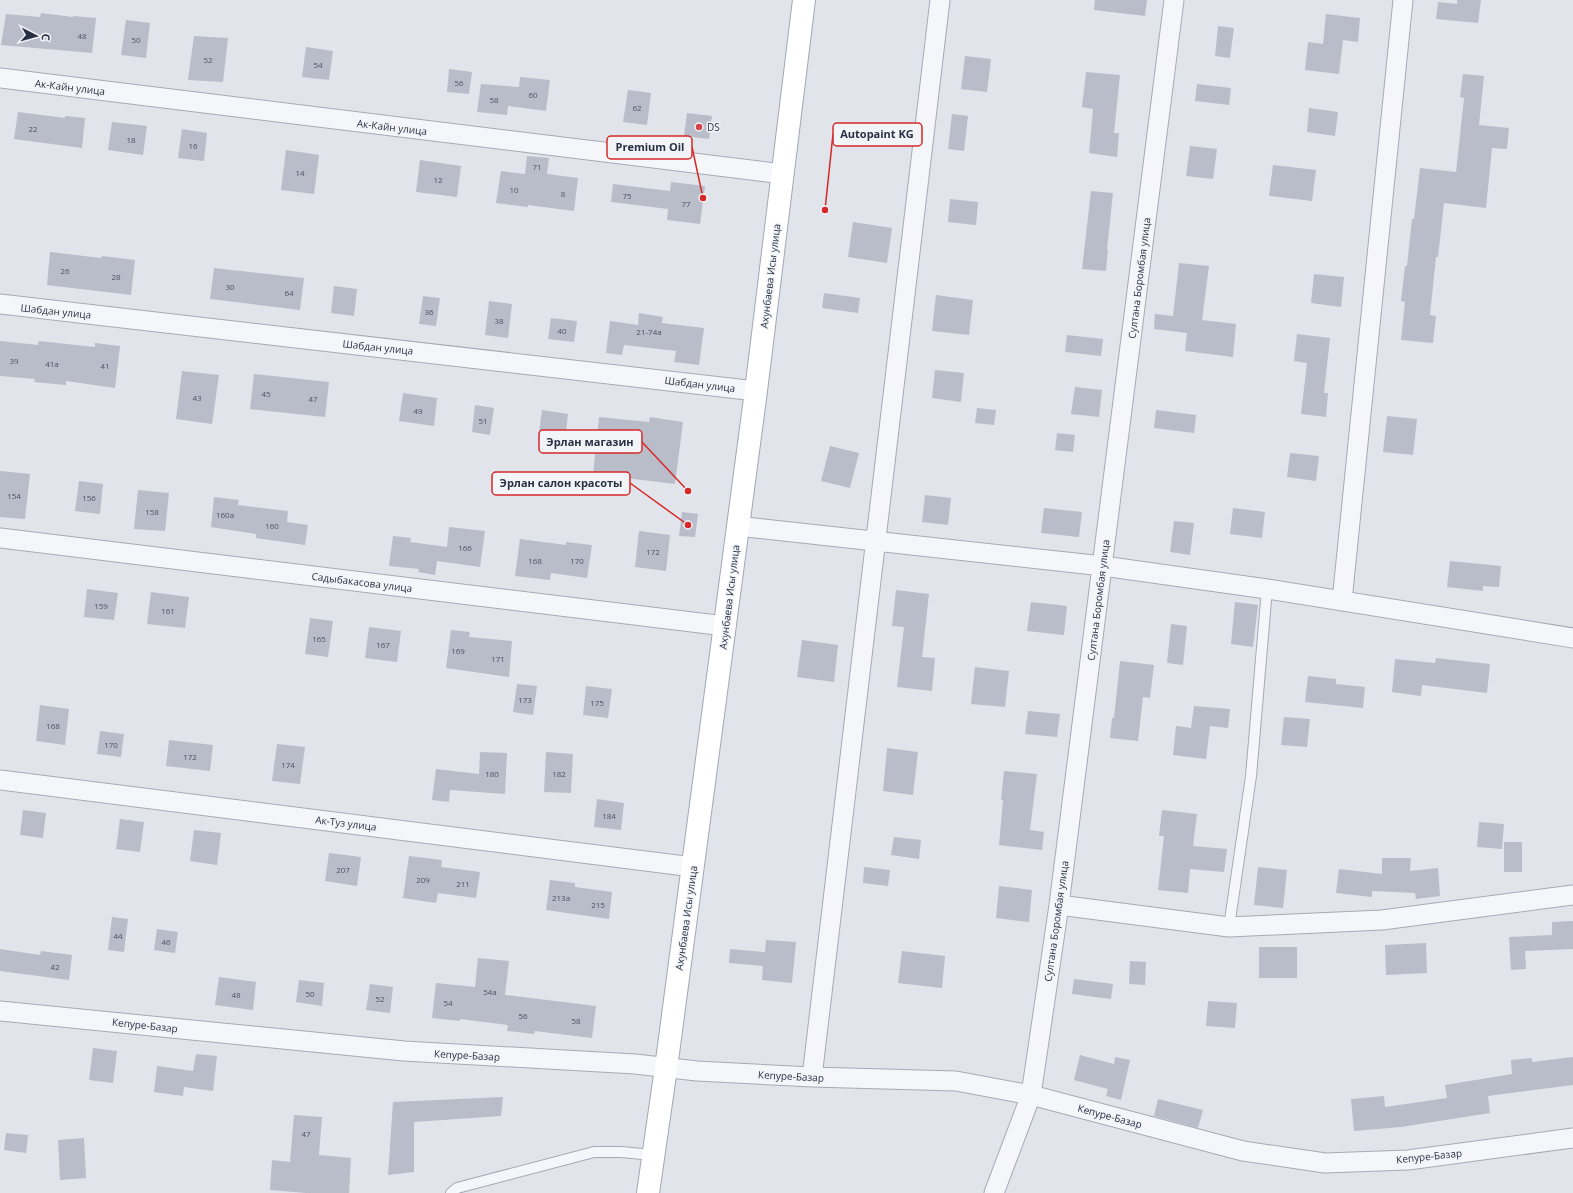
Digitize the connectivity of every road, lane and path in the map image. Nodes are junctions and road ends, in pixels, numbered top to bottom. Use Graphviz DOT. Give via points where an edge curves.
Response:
graph roads {
  1 [pos="804,0"];
  2 [pos="940,0"];
  3 [pos="1174,0"];
  4 [pos="1403,0"];
  5 [pos="0,78"];
  6 [pos="783,174"];
  7 [pos="0,304"];
  8 [pos="756,391"];
  9 [pos="737,526"];
  10 [pos="0,538"];
  11 [pos="875,541"];
  12 [pos="1103,566"];
  13 [pos="1267,589"];
  14 [pos="1342,601"];
  15 [pos="725,626"];
  16 [pos="1573,638"];
  17 [pos="0,780"];
  18 [pos="693,867"];
  19 [pos="1573,895"];
  20 [pos="1060,905"];
  21 [pos="1230,927"];
  22 [pos="0,1011"];
  23 [pos="666,1068"];
  24 [pos="812,1077"];
  25 [pos="1031,1095"];
  26 [pos="1573,1138"];
  27 [pos="653,1155"];
  28 [pos="451,1193"];
  29 [pos="648,1193"];
  30 [pos="994,1193"];
  1 -- 6 [label="main road, Ахунбаева Исы улица"];
  2 -- 11 [label="street"];
  3 -- 12 [label="street, Султана Боромбая улица"];
  4 -- 14 [label="street"];
  5 -- 6 [label="street, Ак-Кайн улица"];
  6 -- 8 [label="main road, Ахунбаева Исы улица"];
  7 -- 8 [label="street, Шабдан улица"];
  8 -- 9 [label="main road, Ахунбаева Исы улица"];
  9 -- 11 [label="street"];
  9 -- 15 [label="main road, Ахунбаева Исы улица"];
  10 -- 15 [label="street, Садыбакасова улица"];
  11 -- 12 [label="street"];
  11 -- 24 [label="street"];
  12 -- 13 [label="street"];
  12 -- 20 [label="street, Султана Боромбая улица"];
  13 -- 14 [label="street"];
  13 -- 21 [label="lane" via="1251,776"];
  14 -- 16 [label="street"];
  15 -- 18 [label="main road, Ахунбаева Исы улица"];
  17 -- 18 [label="street, Ак-Туз улица"];
  18 -- 23 [label="main road, Ахунбаева Исы улица"];
  19 -- 21 [label="street" via="1382,920"];
  20 -- 21 [label="street"];
  20 -- 25 [label="street, Султана Боромбая улица"];
  22 -- 23 [label="street, Кепуре-Базар" via="404,1051"];
  23 -- 24 [label="street, Кепуре-Базар"];
  23 -- 27 [label="main road, Ахунбаева Исы улица"];
  24 -- 25 [label="street, Кепуре-Базар" via="956,1081"];
  25 -- 26 [label="street, Кепуре-Базар" via="1243,1151 1325,1163 1408,1160"];
  25 -- 30 [label="street, Султана Боромбая улица"];
  27 -- 28 [label="lane" via="594,1152 457,1188"];
  27 -- 29 [label="main road, Ахунбаева Исы улица"];
}
